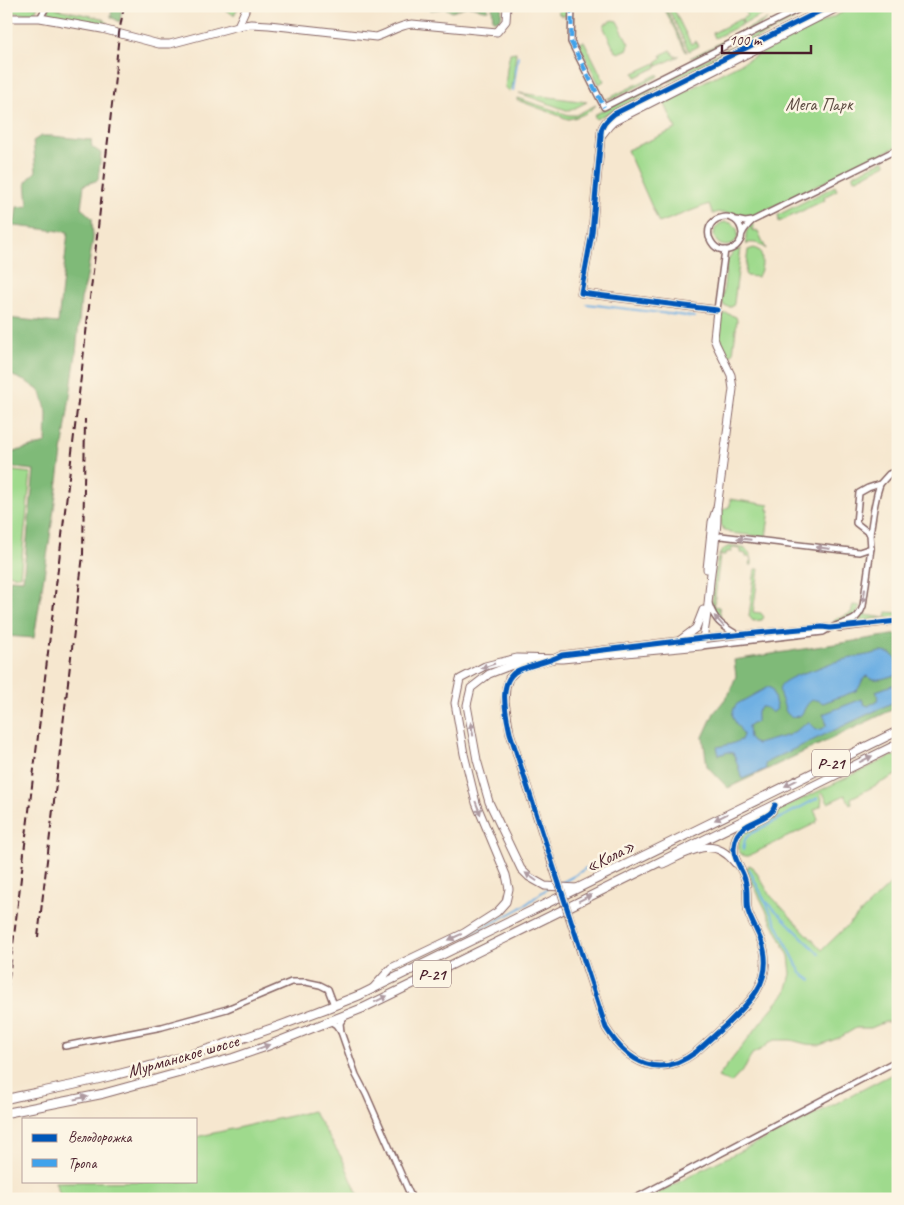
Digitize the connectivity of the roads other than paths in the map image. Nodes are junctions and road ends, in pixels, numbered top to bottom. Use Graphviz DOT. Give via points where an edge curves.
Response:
graph roads {
  1 [pos="47,6"];
  2 [pos="247,6"];
  3 [pos="507,6"];
  4 [pos="572,6"];
  5 [pos="805,6"];
  6 [pos="830,6"];
  7 [pos="841,6"];
  8 [pos="6,18"];
  9 [pos="40,18"];
  10 [pos="238,26"];
  11 [pos="602,136"];
  12 [pos="898,149"];
  13 [pos="736,220"];
  14 [pos="752,221"];
  15 [pos="742,233"];
  16 [pos="725,250"];
  17 [pos="717,310"];
  18 [pos="898,470"];
  19 [pos="880,484"];
  20 [pos="717,508"];
  21 [pos="718,523"];
  22 [pos="870,534"];
  23 [pos="716,537"];
  24 [pos="728,537"];
  25 [pos="710,542"];
  26 [pos="871,548"];
  27 [pos="708,602"];
  28 [pos="703,610"];
  29 [pos="898,621"];
  30 [pos="830,628"];
  31 [pos="736,635"];
  32 [pos="676,642"];
  33 [pos="700,642"];
  34 [pos="552,660"];
  35 [pos="898,731"];
  36 [pos="898,744"];
  37 [pos="776,805"];
  38 [pos="652,865"];
  39 [pos="739,867"];
  40 [pos="577,888"];
  41 [pos="373,988"];
  42 [pos="334,1005"];
  43 [pos="344,1016"];
  44 [pos="333,1020"];
  45 [pos="341,1032"];
  46 [pos="65,1046"];
  47 [pos="898,1060"];
  48 [pos="6,1099"];
  49 [pos="6,1113"];
  50 [pos="412,1199"];
  51 [pos="634,1199"];
  1 -- 9 [label="street"];
  2 -- 10 [label="street"];
  3 -- 10 [label="street" via="506,21 497,32 412,24 376,38 258,24"];
  4 -- 5 [label="street" via="571,42 604,107"];
  6 -- 11 [label="street" via="614,114 600,130"];
  7 -- 11 [label="street" via="613,122"];
  8 -- 9 [label="street"];
  9 -- 10 [label="street" via="160,44"];
  11 -- 17 [label="street" via="592,233 581,293"];
  12 -- 14 [label="street"];
  13 -- 14 [label="street"];
  13 -- 15 [label="street"];
  13 -- 16 [label="street" via="723,217 711,226 712,243"];
  14 -- 15 [label="street"];
  15 -- 16 [label="street" via="737,245"];
  16 -- 17 [label="street"];
  17 -- 20 [label="street" via="714,338 731,375 733,389"];
  18 -- 19 [label="street"];
  19 -- 22 [label="street"];
  19 -- 22 [label="street" via="859,493 856,523"];
  20 -- 21 [label="street"];
  20 -- 25 [label="street"];
  21 -- 23 [label="street"];
  21 -- 24 [label="street"];
  22 -- 26 [label="street"];
  23 -- 24 [label="street"];
  23 -- 25 [label="street"];
  23 -- 27 [label="street"];
  26 -- 24 [label="street, one-way" via="859,552"];
  25 -- 28 [label="street"];
  26 -- 30 [label="street, one-way" via="860,613 857,618"];
  31 -- 27 [label="street, one-way" via="719,623"];
  27 -- 33 [label="street"];
  28 -- 32 [label="street" via="696,628"];
  28 -- 33 [label="street"];
  29 -- 30 [label="street"];
  30 -- 31 [label="street"];
  30 -- 33 [label="street" via="823,632"];
  31 -- 33 [label="street"];
  32 -- 33 [label="street"];
  32 -- 34 [label="street" via="562,655"];
  33 -- 34 [label="street"];
  34 -- 39 [label="street, bridge" via="518,669 509,678 505,702 510,733 606,1028 633,1059 659,1066 688,1058 756,994 764,974 764,950 748,910 746,883"];
  40 -- 34 [label="street, one-way" via="545,886 521,869 489,802 467,705 471,688 489,674 514,664"];
  34 -- 41 [label="street, one-way" via="517,658 485,666 460,679 455,703 476,803 506,876 509,889 506,902 497,912 464,933 391,968"];
  35 -- 40 [label="main road, «Кола» / Р-21, one-way"];
  37 -- 36 [label="main road, «Кола» / Р-21, one-way"];
  37 -- 38 [label="main road, «Кола» / Р-21"];
  37 -- 39 [label="street" via="771,813 739,832 734,843 734,857"];
  38 -- 39 [label="street" via="660,866 696,849 708,847 725,852"];
  43 -- 38 [label="main road, «Кола» / Р-21, one-way"];
  40 -- 41 [label="main road, «Кола» / Р-21"];
  41 -- 42 [label="main road, «Кола» / Р-21"];
  42 -- 46 [label="street" via="328,990 320,985 291,982 227,1009 162,1027"];
  42 -- 48 [label="main road, Мурманское шоссе" via="258,1034 188,1055"];
  43 -- 44 [label="main road, «Кола» / Р-21"];
  43 -- 45 [label="street" via="340,1023"];
  44 -- 45 [label="street"];
  49 -- 44 [label="main road, Мурманское шоссе, one-way" via="102,1094 208,1065"];
  45 -- 50 [label="street" via="356,1075"];
  47 -- 51 [label="street"];
}
